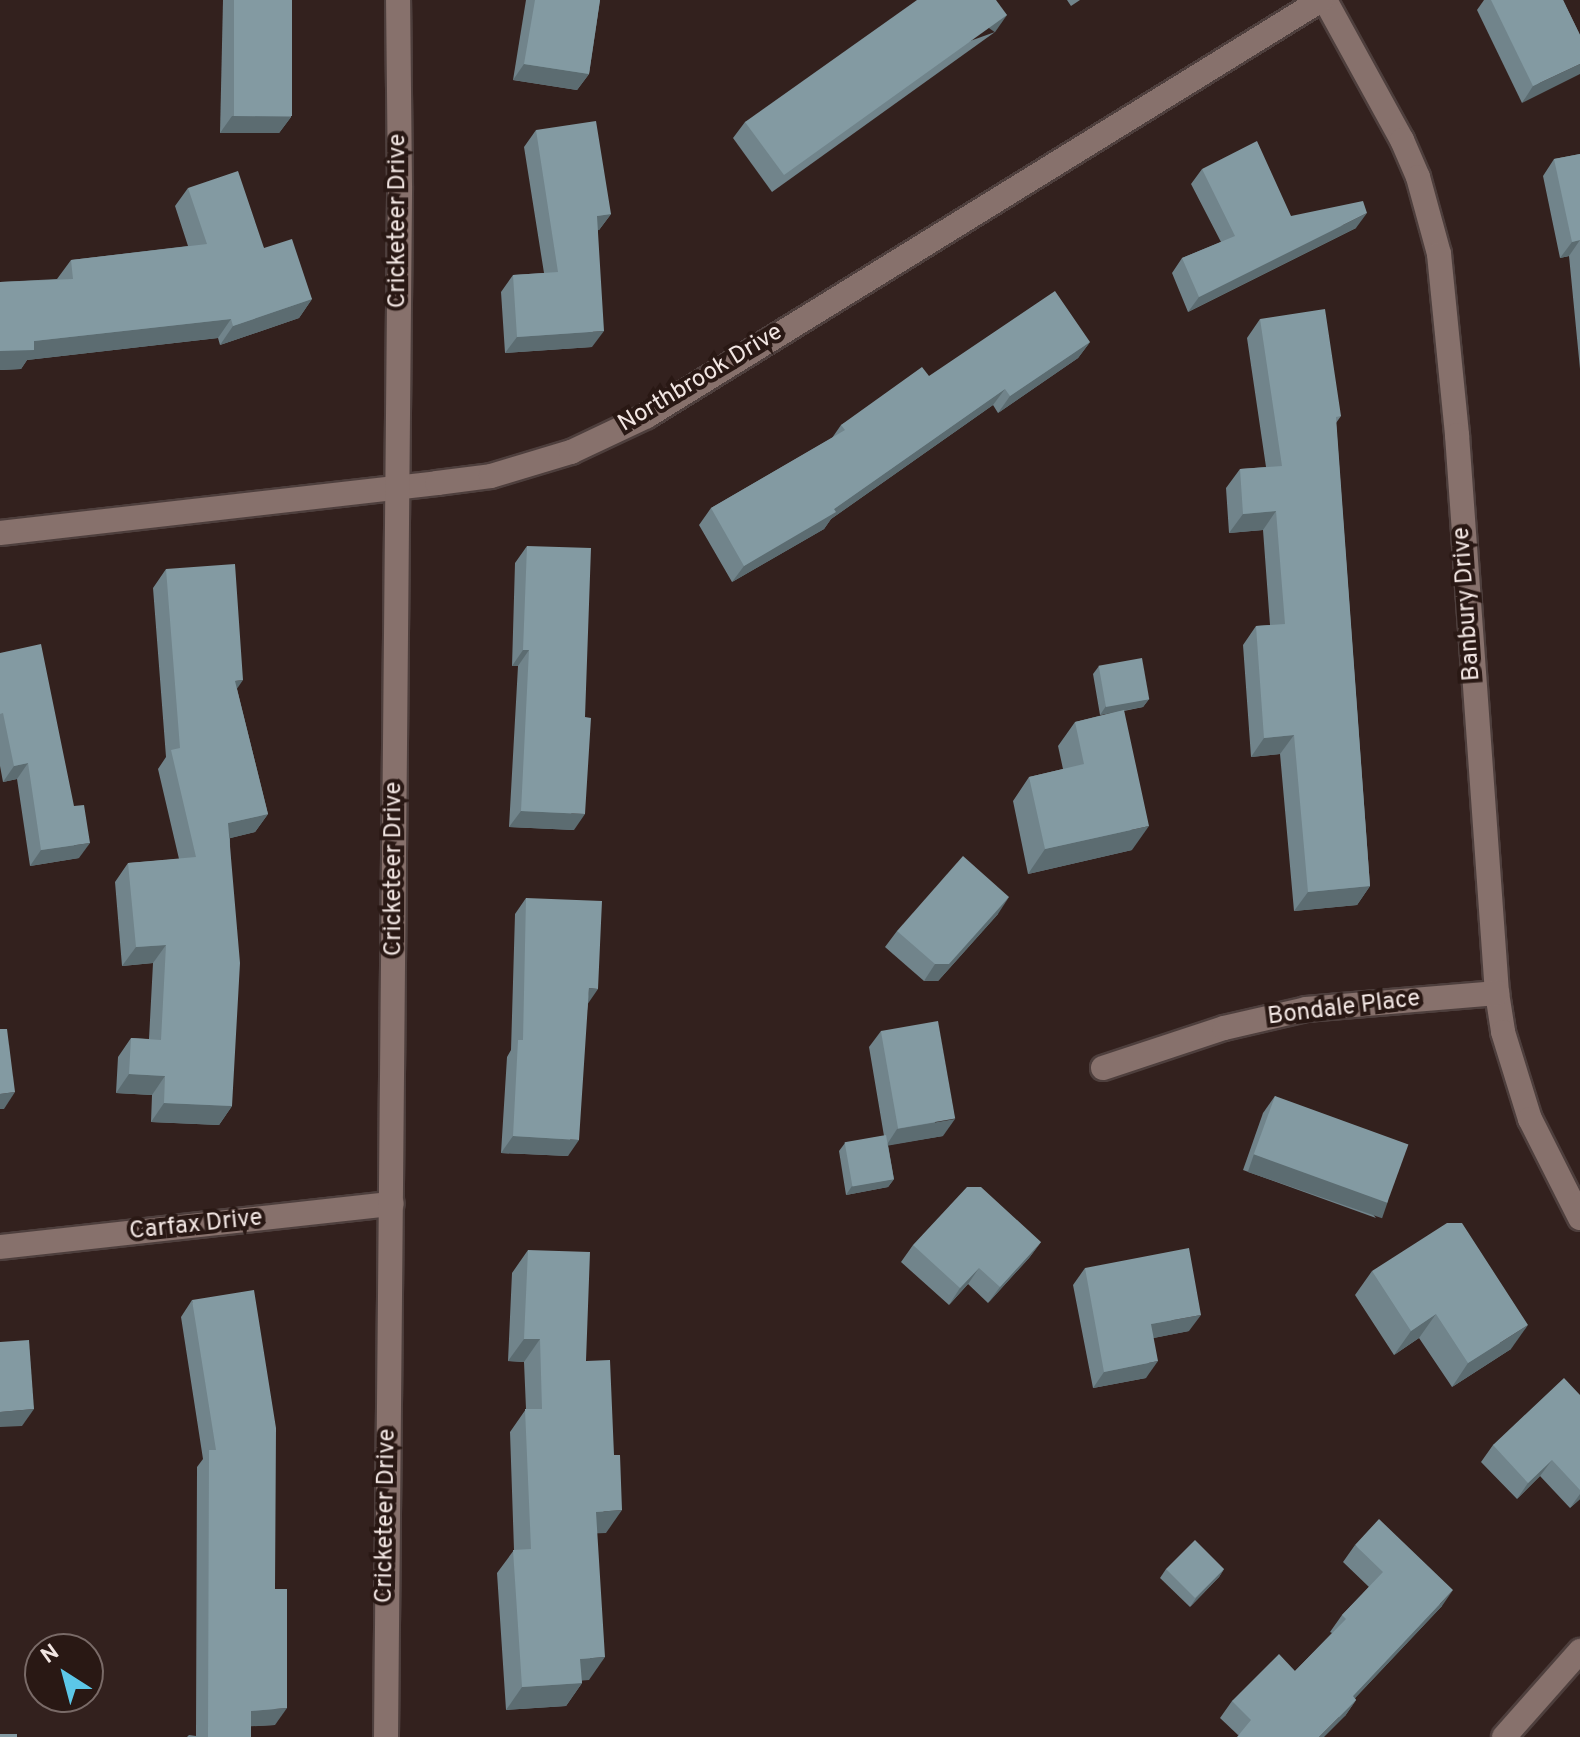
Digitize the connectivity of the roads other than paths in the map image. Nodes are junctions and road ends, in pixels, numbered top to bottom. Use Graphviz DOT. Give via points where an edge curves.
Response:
graph roads {
  1 [pos="398,0"];
  2 [pos="1323,0"];
  3 [pos="397,489"];
  4 [pos="0,533"];
  5 [pos="1497,993"];
  6 [pos="1103,1068"];
  7 [pos="392,1204"];
  8 [pos="1580,1218"];
  9 [pos="0,1247"];
  10 [pos="1580,1651"];
  11 [pos="386,1737"];
  12 [pos="1504,1737"];
  1 -- 3 [label="street, Cricketeer Drive"];
  2 -- 3 [label="street, Northbrook Drive" via="647,416 571,452 491,476"];
  2 -- 5 [label="street, Banbury Drive" via="1402,140 1439,254"];
  3 -- 4 [label="street, Northbrook Drive"];
  3 -- 7 [label="street, Cricketeer Drive"];
  5 -- 6 [label="street, Bondale Place" via="1306,1009 1224,1028"];
  5 -- 8 [label="street, Banbury Drive" via="1503,1032 1530,1119"];
  7 -- 9 [label="street, Carfax Drive"];
  7 -- 11 [label="street, Cricketeer Drive"];
  10 -- 12 [label="street"];
}
